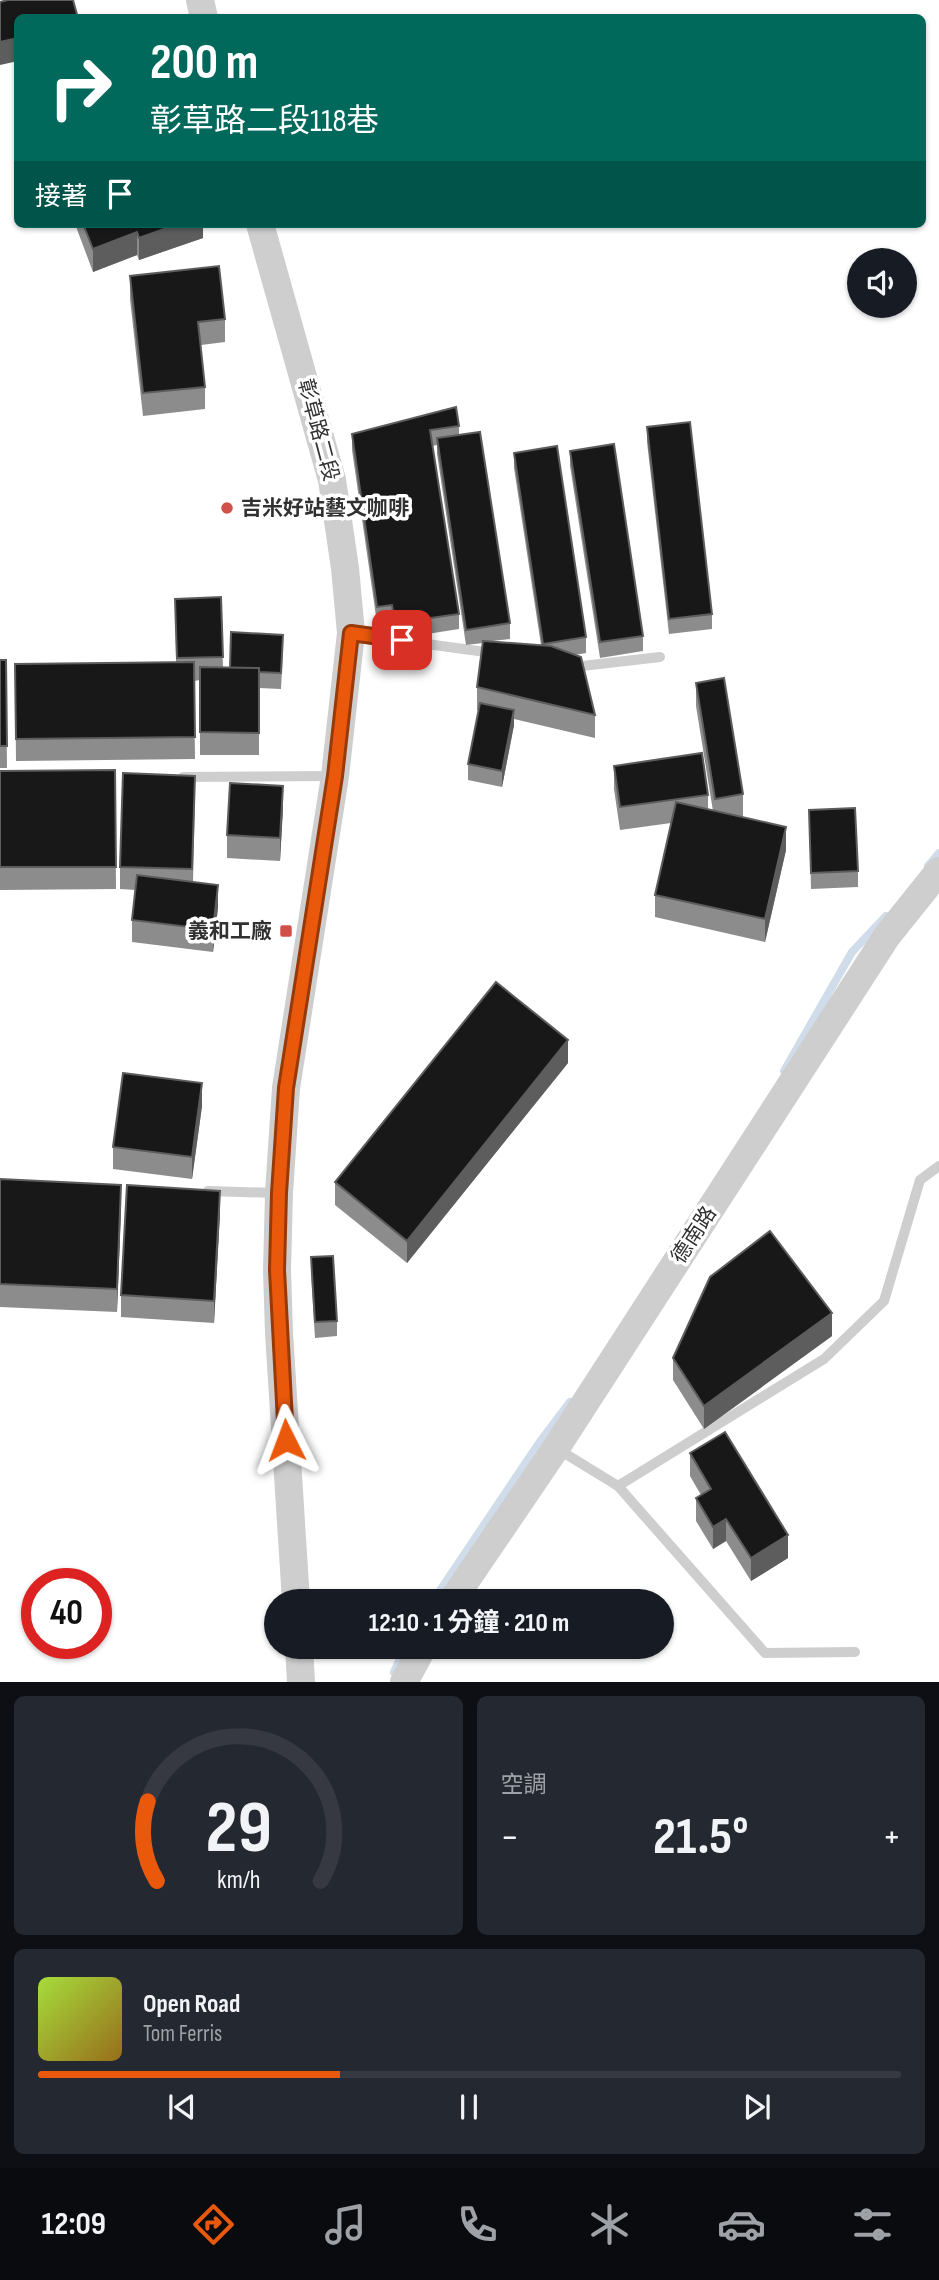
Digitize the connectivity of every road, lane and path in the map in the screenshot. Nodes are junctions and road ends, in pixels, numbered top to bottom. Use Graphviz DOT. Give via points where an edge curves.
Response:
graph roads {
  1 [pos="261,228"];
  2 [pos="351,633"];
  3 [pos="500,654"];
  4 [pos="660,657"];
  5 [pos="555,662"];
  6 [pos="335,776"];
  7 [pos="167,777"];
  8 [pos="939,871"];
  9 [pos="939,1166"];
  10 [pos="195,1190"];
  11 [pos="279,1193"];
  12 [pos="556,1448"];
  13 [pos="618,1486"];
  14 [pos="295,1589"];
  15 [pos="460,1589"];
  16 [pos="855,1652"];
  17 [pos="300,1659"];
  18 [pos="416,1659"];
  19 [pos="301,1682"];
  20 [pos="404,1682"];
  1 -- 2 [label="street, 彰草路二段" via="332,481"];
  2 -- 3 [label="lane"];
  2 -- 6 [label="street, 彰草路二段"];
  4 -- 5 [label="lane" via="582,666"];
  6 -- 7 [label="lane"];
  6 -- 11 [label="street, 彰草路二段" via="286,1088"];
  8 -- 12 [label="street, 德南路" via="887,936"];
  9 -- 13 [label="lane" via="920,1180 884,1301 824,1359"];
  10 -- 11 [label="lane"];
  11 -- 14 [label="street, 彰草路二段" via="279,1333"];
  12 -- 13 [label="lane"];
  12 -- 15 [label="street, 德南路"];
  13 -- 16 [label="lane" via="765,1653"];
  17 -- 19 [label="street"];
  18 -- 20 [label="street"];
}
